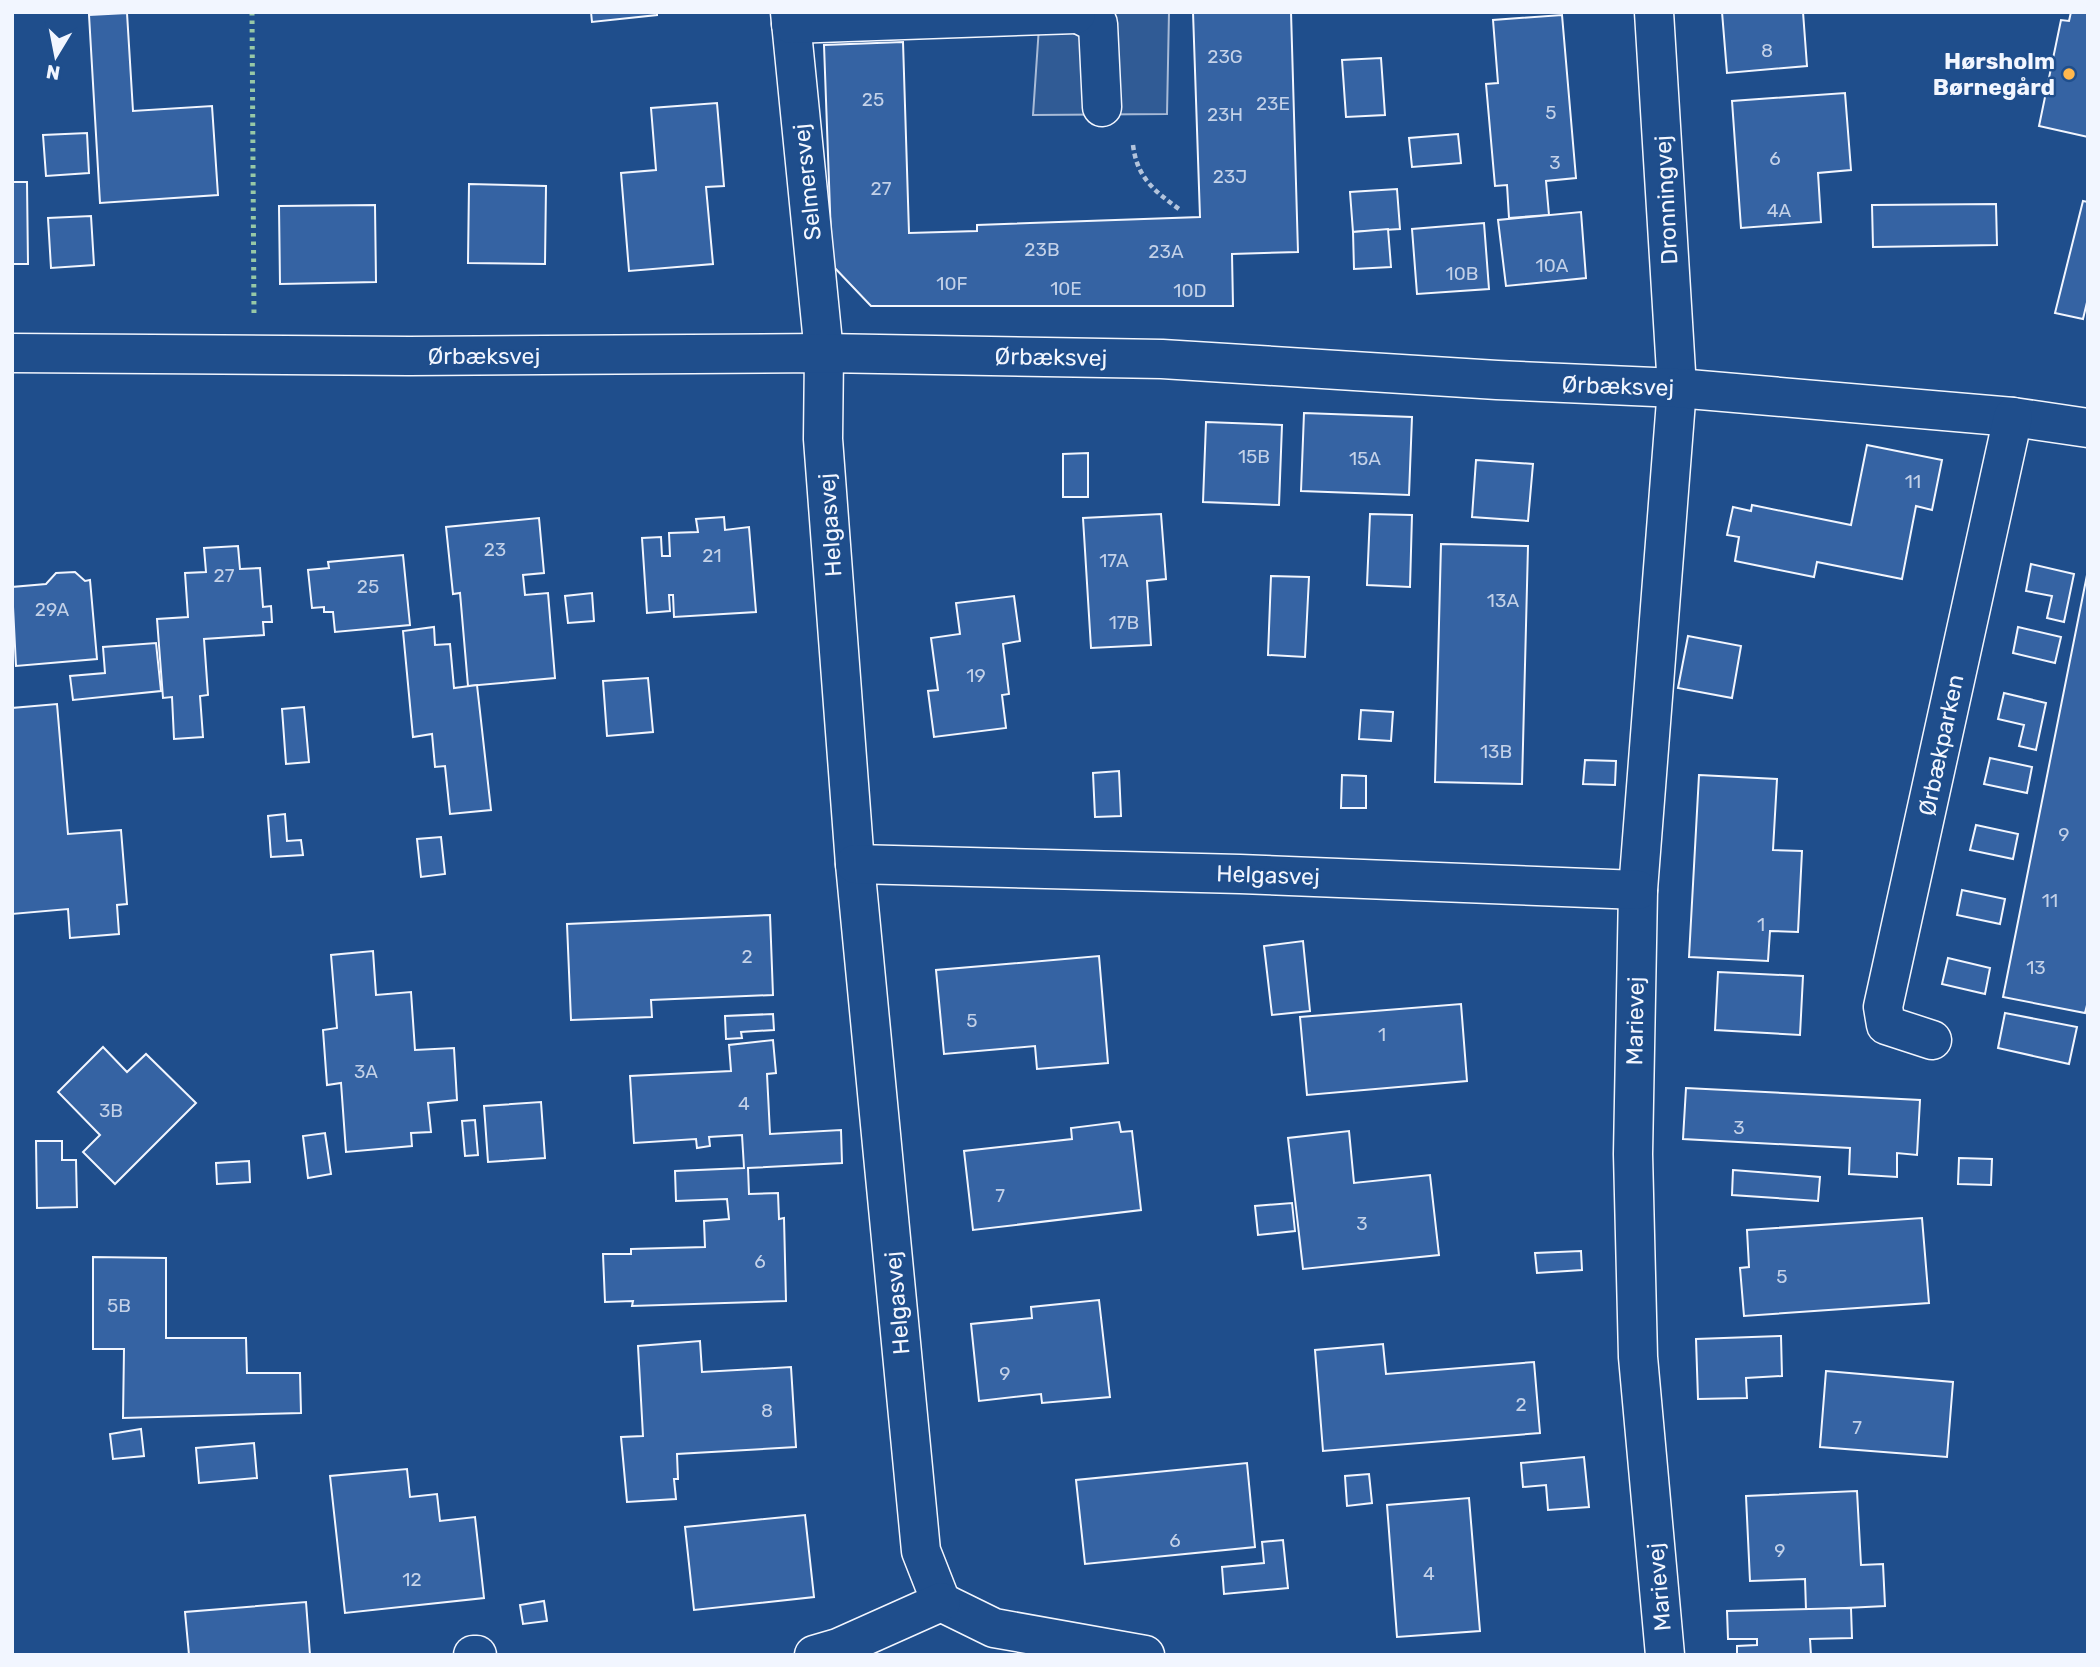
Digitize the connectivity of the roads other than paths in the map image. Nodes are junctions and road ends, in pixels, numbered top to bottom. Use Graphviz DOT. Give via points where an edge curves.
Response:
graph roads {
  1 [pos="1654,12"];
  2 [pos="1075,13"];
  3 [pos="791,18"];
  4 [pos="1102,107"];
  5 [pos="12,353"];
  6 [pos="824,353"];
  7 [pos="1676,388"];
  8 [pos="2012,417"];
  9 [pos="2088,428"];
  10 [pos="855,864"];
  11 [pos="1638,890"];
  12 [pos="1932,1040"];
  13 [pos="941,1602"];
  14 [pos="814,1655"];
  15 [pos="1145,1655"];
  16 [pos="1665,1655"];
  1 -- 7 [label="street, Dronningvej"];
  2 -- 3 [label="street"];
  2 -- 4 [label="street" via="1098,24"];
  3 -- 6 [label="street, Selmersvej"];
  5 -- 6 [label="street, Ørbæksvej"];
  6 -- 7 [label="street, Ørbæksvej" via="1161,359"];
  6 -- 10 [label="street, Helgasvej" via="823,439"];
  7 -- 8 [label="street, Ørbæksvej"];
  7 -- 11 [label="street, Marievej"];
  8 -- 9 [label="street, Ørbæksvej"];
  8 -- 12 [label="street, Ørbækparken" via="1884,1007 1886,1025"];
  10 -- 11 [label="street, Helgasvej"];
  10 -- 13 [label="street, Helgasvej" via="921,1551"];
  11 -- 16 [label="street, Marievej" via="1633,1154 1638,1356"];
  13 -- 14 [label="street"];
  13 -- 15 [label="street" via="994,1628"];
}
